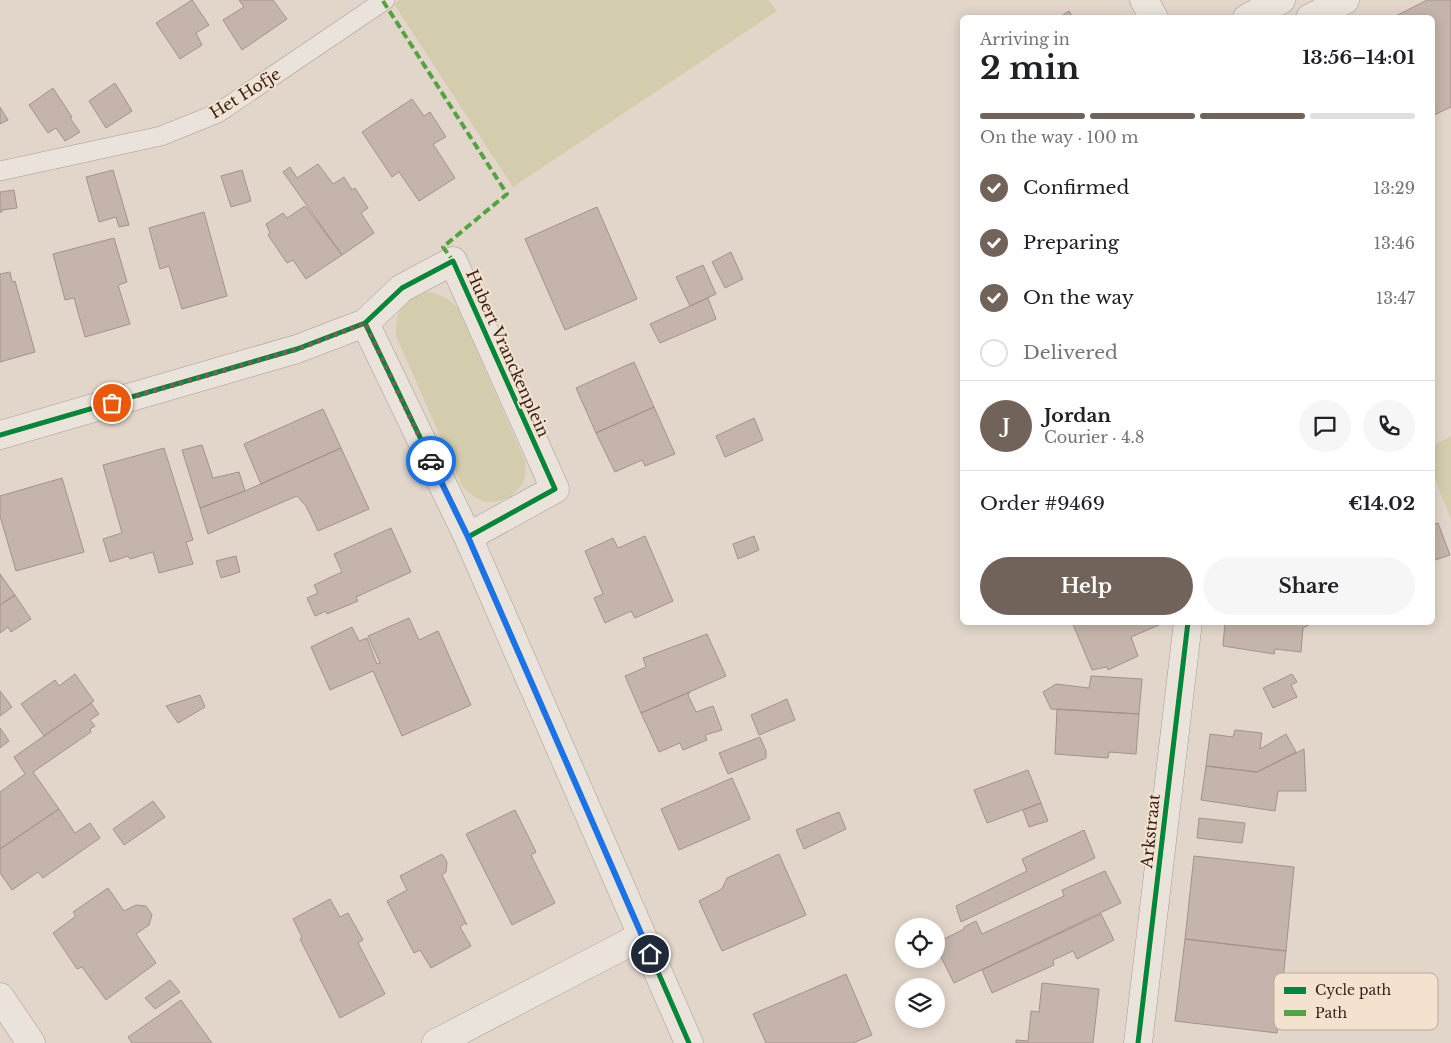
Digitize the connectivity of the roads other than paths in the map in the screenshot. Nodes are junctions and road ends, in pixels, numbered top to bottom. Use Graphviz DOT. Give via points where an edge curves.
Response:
graph roads {
  1 [pos="385,0"];
  2 [pos="1144,0"];
  3 [pos="1281,0"];
  4 [pos="1345,0"];
  5 [pos="1152,15"];
  6 [pos="1253,15"];
  7 [pos="1316,15"];
  8 [pos="0,171"];
  9 [pos="365,323"];
  10 [pos="0,435"];
  11 [pos="468,537"];
  12 [pos="1188,625"];
  13 [pos="642,936"];
  14 [pos="0,997"];
  15 [pos="31,1043"];
  16 [pos="436,1043"];
  17 [pos="689,1043"];
  18 [pos="1138,1043"];
  1 -- 8 [label="lane, Het Hofje" via="218,113 161,136"];
  2 -- 5 [label="street"];
  3 -- 6 [label="street"];
  4 -- 7 [label="street"];
  9 -- 10 [label="street" via="298,349"];
  9 -- 11 [label="street"];
  9 -- 11 [label="street, Hubert Vranckenplein" via="402,288 453,261 555,489"];
  11 -- 13 [label="street"];
  12 -- 18 [label="street, Arkstraat"];
  13 -- 16 [label="street"];
  13 -- 17 [label="street"];
  14 -- 15 [label="street"];
}
